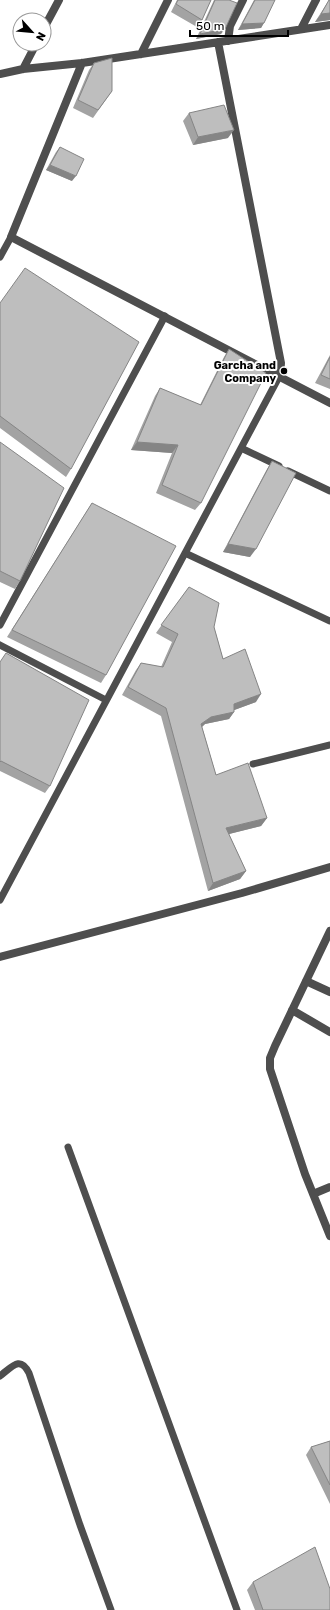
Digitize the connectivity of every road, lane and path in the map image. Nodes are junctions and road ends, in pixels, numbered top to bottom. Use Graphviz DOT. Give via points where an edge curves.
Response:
graph roads {
  1 [pos="59,0"];
  2 [pos="168,0"];
  3 [pos="243,0"];
  4 [pos="316,0"];
  5 [pos="52,13"];
  6 [pos="330,25"];
  7 [pos="301,29"];
  8 [pos="228,40"];
  9 [pos="218,42"];
  10 [pos="32,52"];
  11 [pos="141,54"];
  12 [pos="82,63"];
  13 [pos="22,69"];
  14 [pos="0,74"];
  15 [pos="11,237"];
  16 [pos="0,257"];
  17 [pos="165,316"];
  18 [pos="280,375"];
  19 [pos="330,403"];
  20 [pos="241,448"];
  21 [pos="330,491"];
  22 [pos="185,553"];
  23 [pos="330,621"];
  24 [pos="0,625"];
  25 [pos="0,645"];
  26 [pos="106,700"];
  27 [pos="330,745"];
  28 [pos="253,764"];
  29 [pos="330,867"];
  30 [pos="0,900"];
  31 [pos="330,931"];
  32 [pos="328,938"];
  33 [pos="0,956"];
  34 [pos="306,981"];
  35 [pos="330,992"];
  36 [pos="292,1010"];
  37 [pos="330,1032"];
  38 [pos="68,1147"];
  39 [pos="330,1187"];
  40 [pos="313,1194"];
  41 [pos="330,1236"];
  42 [pos="0,1376"];
  43 [pos="111,1610"];
  44 [pos="237,1610"];
  1 -- 5 [label="street"];
  2 -- 11 [label="street"];
  3 -- 8 [label="street" via="230,26"];
  4 -- 7 [label="street"];
  6 -- 7 [label="street"];
  7 -- 8 [label="street"];
  8 -- 9 [label="street"];
  9 -- 11 [label="street"];
  9 -- 18 [label="street" via="281,364"];
  10 -- 13 [label="street"];
  11 -- 12 [label="street"];
  12 -- 13 [label="street"];
  12 -- 15 [label="street"];
  13 -- 14 [label="street"];
  15 -- 16 [label="lane"];
  15 -- 17 [label="street"];
  17 -- 18 [label="street"];
  17 -- 24 [label="lane"];
  18 -- 19 [label="street"];
  18 -- 20 [label="lane"];
  20 -- 21 [label="lane"];
  20 -- 22 [label="lane"];
  22 -- 23 [label="lane"];
  22 -- 26 [label="lane"];
  25 -- 26 [label="lane"];
  26 -- 30 [label="lane"];
  27 -- 28 [label="lane"];
  29 -- 33 [label="street" via="242,893"];
  31 -- 32 [label="street"];
  32 -- 34 [label="street"];
  34 -- 35 [label="street"];
  34 -- 36 [label="street"];
  36 -- 37 [label="street"];
  36 -- 40 [label="street" via="270,1058 270,1069"];
  38 -- 44 [label="lane"];
  39 -- 40 [label="street"];
  40 -- 41 [label="street"];
  42 -- 43 [label="lane" via="20,1363 29,1374"];
}
